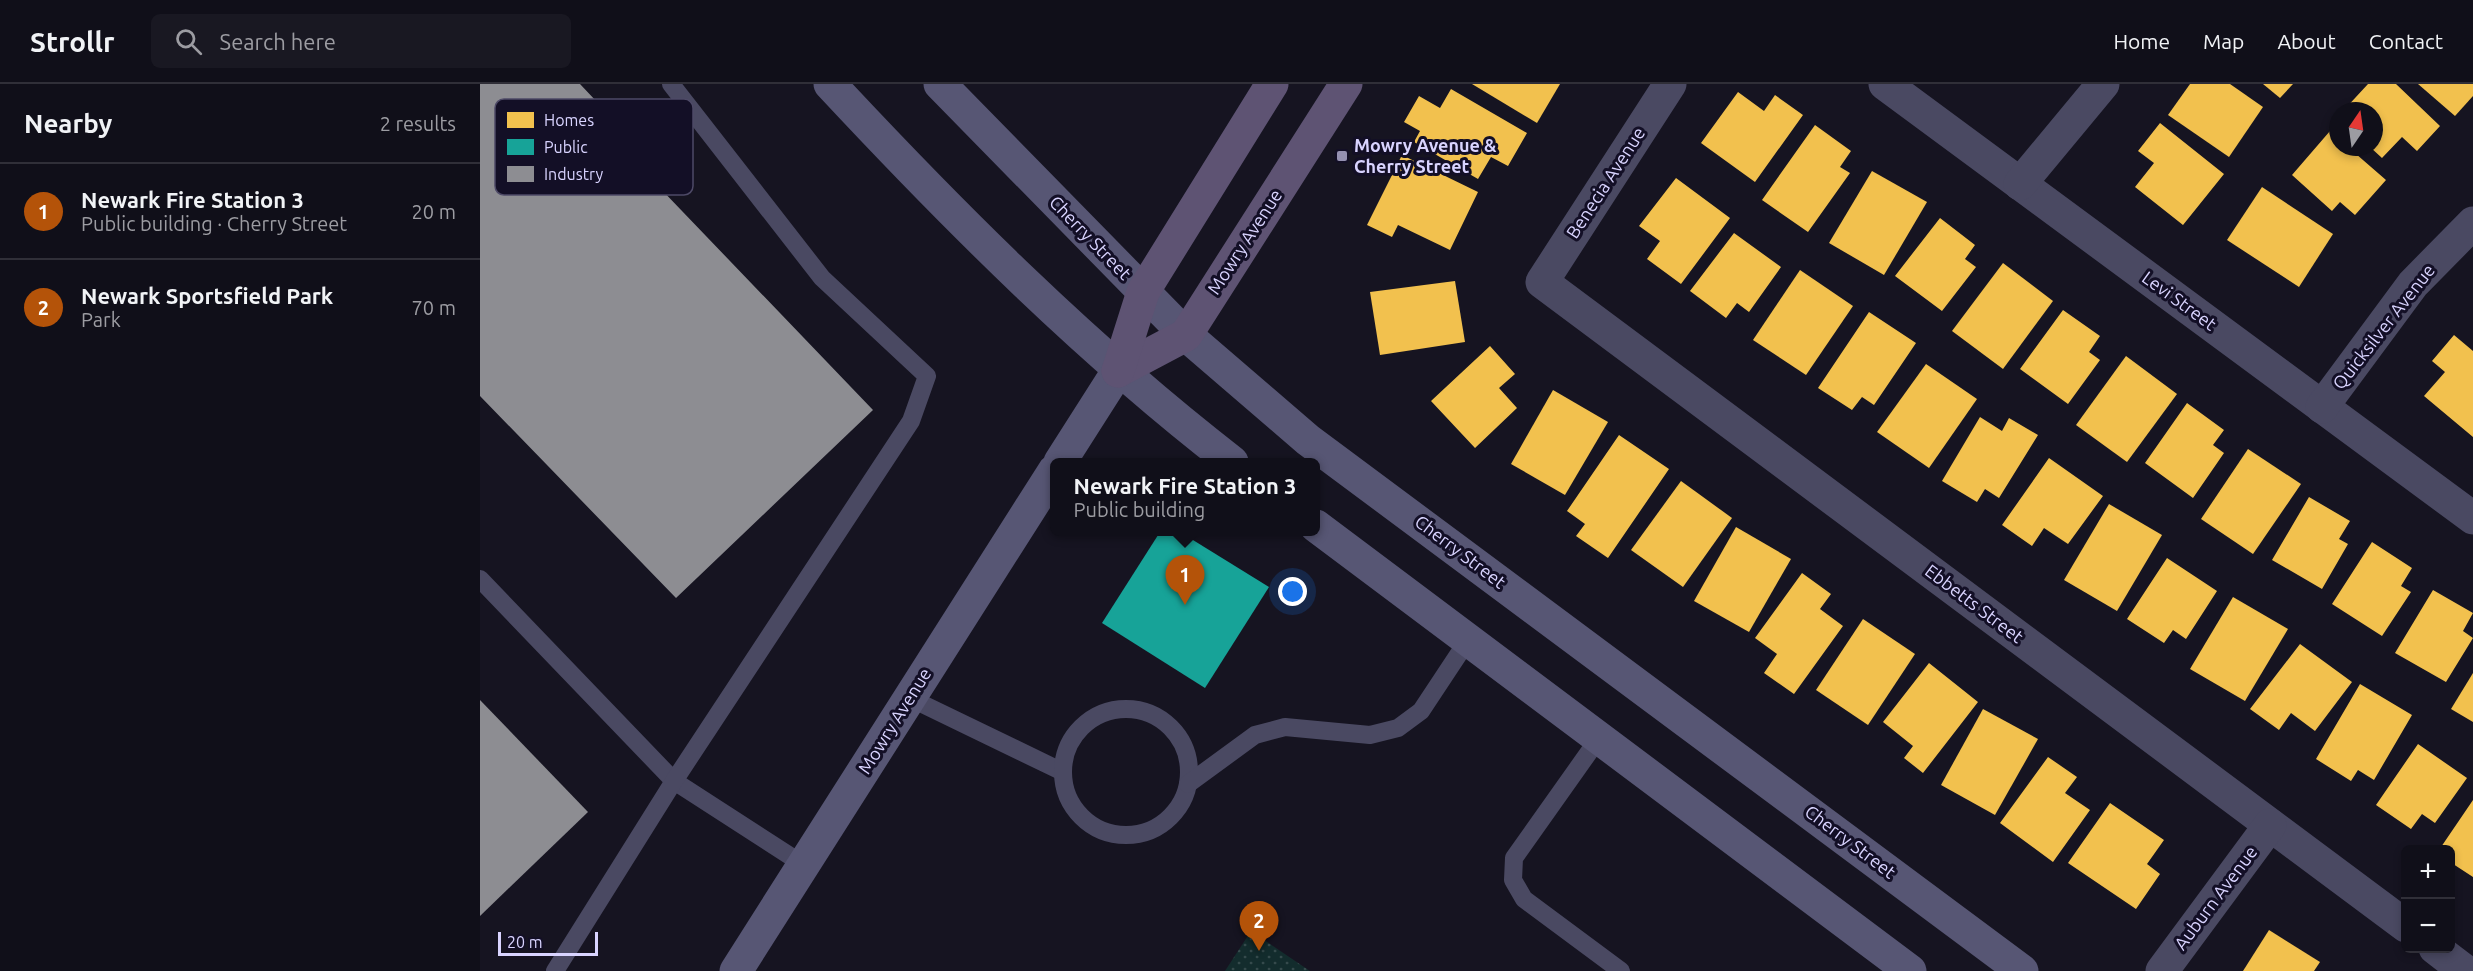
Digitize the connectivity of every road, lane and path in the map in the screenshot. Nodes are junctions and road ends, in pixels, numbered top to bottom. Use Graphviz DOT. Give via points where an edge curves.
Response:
graph roads {
  1 [pos="671,84"];
  2 [pos="830,84"];
  3 [pos="940,84"];
  4 [pos="1272,84"];
  5 [pos="1346,84"];
  6 [pos="1671,84"];
  7 [pos="1885,84"];
  8 [pos="2103,84"];
  9 [pos="683,99"];
  10 [pos="693,112"];
  11 [pos="2020,184"];
  12 [pos="2473,223"];
  13 [pos="1542,282"];
  14 [pos="1143,292"];
  15 [pos="1186,335"];
  16 [pos="1118,371"];
  17 [pos="2322,407"];
  18 [pos="1063,458"];
  19 [pos="1227,458"];
  20 [pos="1050,477"];
  21 [pos="2473,518"];
  22 [pos="1320,529"];
  23 [pos="480,579"];
  24 [pos="1468,640"];
  25 [pos="910,698"];
  26 [pos="1599,738"];
  27 [pos="1063,772"];
  28 [pos="674,781"];
  29 [pos="1188,784"];
  30 [pos="2271,825"];
  31 [pos="804,865"];
  32 [pos="2401,922"];
  33 [pos="2442,953"];
  34 [pos="555,971"];
  35 [pos="736,971"];
  36 [pos="1621,971"];
  37 [pos="1910,971"];
  38 [pos="2022,971"];
  39 [pos="2162,971"];
  40 [pos="2465,971"];
  1 -- 9 [label="lane"];
  2 -- 16 [label="main road" via="896,156"];
  3 -- 14 [label="main road, Cherry Street"];
  4 -- 14 [label="main road, Mowry Avenue"];
  5 -- 15 [label="main road, Mowry Avenue"];
  6 -- 13 [label="street, Benecia Avenue"];
  7 -- 11 [label="street, Levi Street"];
  8 -- 11 [label="street"];
  10 -- 28 [label="lane" via="822,278 927,376 911,421"];
  11 -- 17 [label="street, Levi Street"];
  12 -- 17 [label="street, Quicksilver Avenue" via="2413,284"];
  13 -- 30 [label="street, Ebbetts Street"];
  14 -- 15 [label="main road, Cherry Street"];
  14 -- 16 [label="main road, Mowry Avenue"];
  15 -- 16 [label="main road, Mowry Avenue"];
  15 -- 38 [label="main road, Cherry Street" via="1308,440"];
  16 -- 18 [label="main road, Mowry Avenue"];
  16 -- 19 [label="main road"];
  17 -- 21 [label="street, Levi Street"];
  20 -- 25 [label="main road, Mowry Avenue"];
  22 -- 24 [label="main road"];
  23 -- 28 [label="lane"];
  24 -- 26 [label="main road"];
  24 -- 29 [label="lane" via="1421,711 1398,728 1370,735 1285,727 1255,735"];
  25 -- 27 [label="lane"];
  25 -- 31 [label="main road, Mowry Avenue"];
  26 -- 36 [label="lane" via="1514,858 1514,880 1524,899"];
  26 -- 37 [label="main road"];
  27 -- 29 [label="lane" via="1066,792 1076,810 1091,824 1120,834 1150,831 1168,819 1181,804"];
  27 -- 29 [label="lane" via="1066,752 1076,733 1092,719 1111,711 1132,710 1152,715 1182,743 1189,763"];
  28 -- 31 [label="lane"];
  28 -- 34 [label="lane"];
  30 -- 32 [label="street, Ebbetts Street"];
  30 -- 39 [label="street, Auburn Avenue"];
  31 -- 35 [label="main road, Mowry Avenue"];
  33 -- 40 [label="street"];
}
